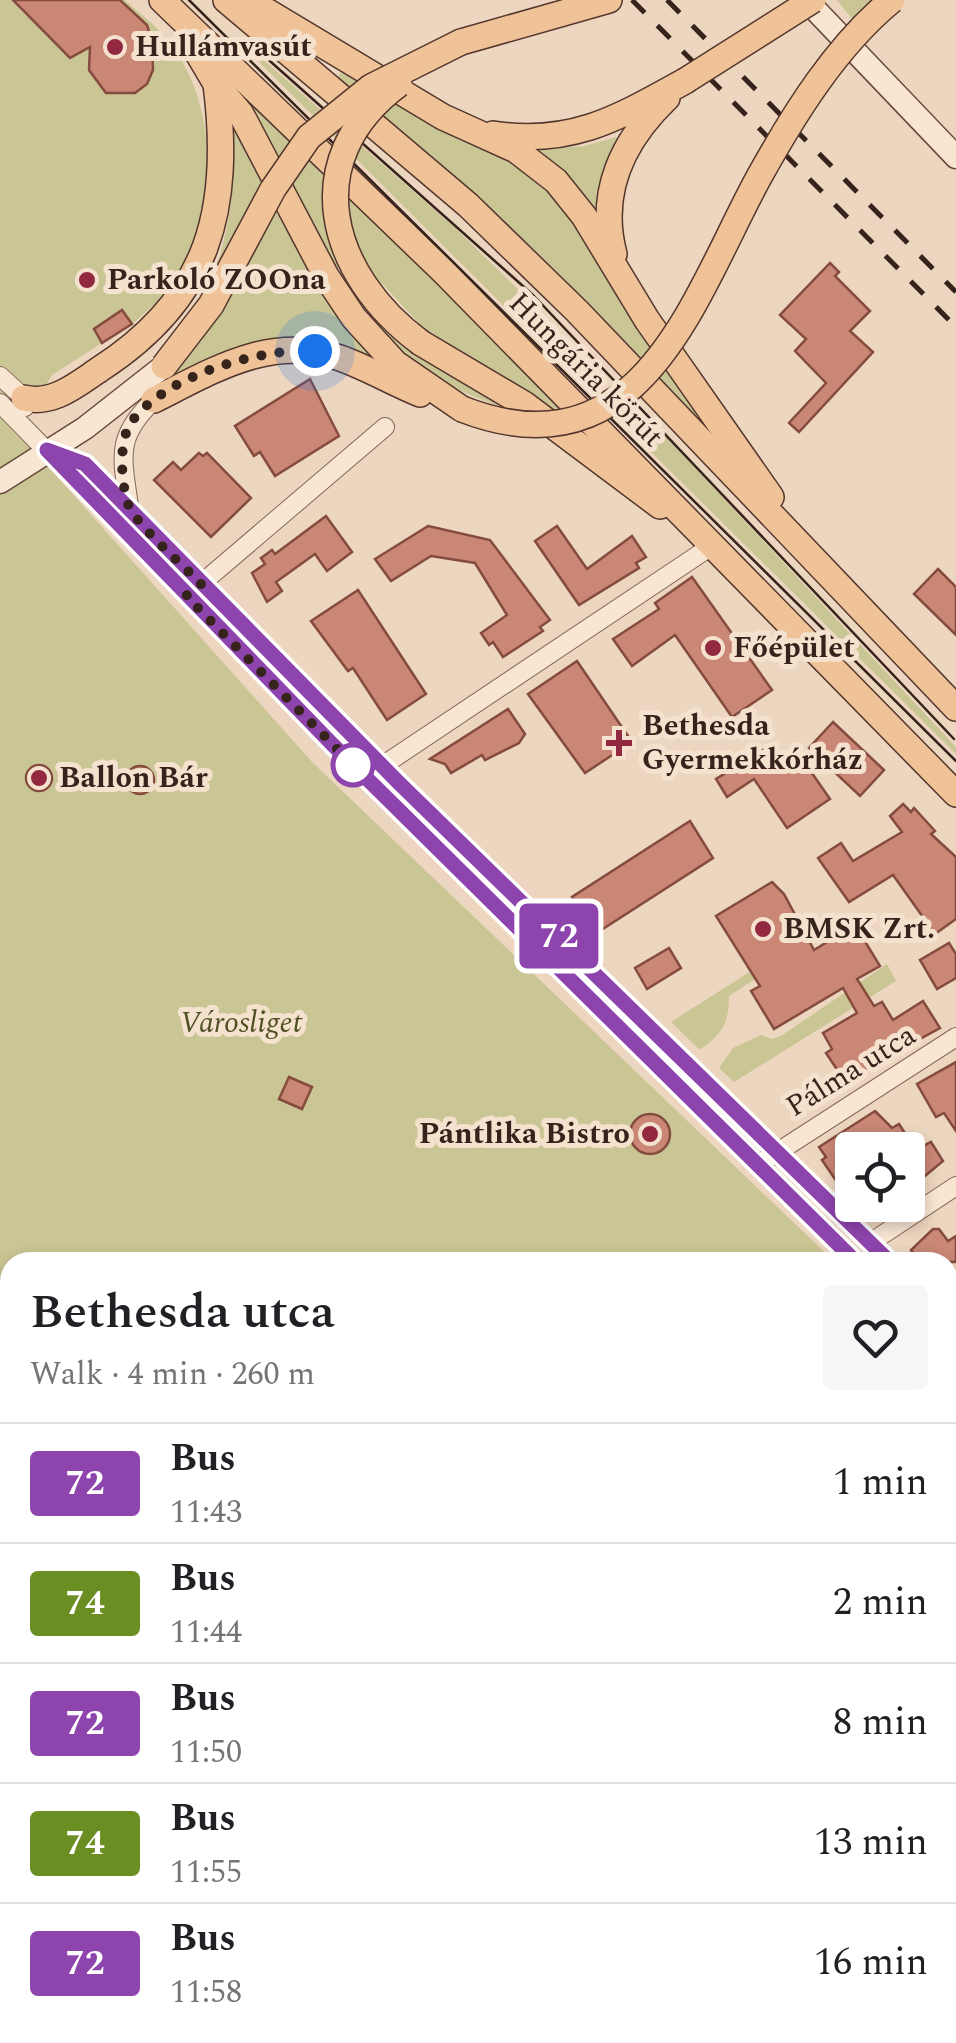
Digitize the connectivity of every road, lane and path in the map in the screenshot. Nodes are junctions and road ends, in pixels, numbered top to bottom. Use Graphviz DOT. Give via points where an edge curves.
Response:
graph roads {
  1 [pos="226,0"];
  2 [pos="248,0"];
  3 [pos="609,0"];
  4 [pos="809,0"];
  5 [pos="892,0"];
  6 [pos="163,1"];
  7 [pos="461,42"];
  8 [pos="216,84"];
  9 [pos="642,113"];
  10 [pos="476,132"];
  11 [pos="956,157"];
  12 [pos="618,269"];
  13 [pos="164,366"];
  14 [pos="0,376"];
  15 [pos="12,400"];
  16 [pos="154,400"];
  17 [pos="462,409"];
  18 [pos="384,427"];
  19 [pos="85,428"];
  20 [pos="47,450"];
  21 [pos="0,482"];
  22 [pos="129,506"];
  23 [pos="707,538"];
  24 [pos="827,574"];
  25 [pos="194,590"];
  26 [pos="956,708"];
  27 [pos="381,764"];
  28 [pos="367,778"];
  29 [pos="956,794"];
  30 [pos="956,1037"];
  31 [pos="776,1152"];
  32 [pos="759,1165"];
  33 [pos="956,1186"];
  34 [pos="870,1243"];
  35 [pos="846,1252"];
  36 [pos="879,1252"];
  1 -- 24 [label="main road, Hungária körút" via="468,205"];
  2 -- 10 [label="main road"];
  3 -- 7 [label="main road"];
  4 -- 9 [label="main road, bridge"];
  4 -- 11 [label="street"];
  5 -- 17 [label="main road, bridge" via="808,97 758,179 686,324 634,388 580,418 556,423 502,421"];
  6 -- 8 [label="main road"];
  6 -- 23 [label="main road, Hungária körút"];
  7 -- 13 [label="main road, bridge" via="371,87 309,137 272,189 211,305"];
  7 -- 23 [label="main road, bridge" via="374,105 346,149 338,227 353,273 420,342 524,404"];
  8 -- 15 [label="main road" via="218,210 181,296 145,337 60,394"];
  8 -- 17 [label="main road" via="241,114 354,318 386,353"];
  9 -- 10 [label="main road" via="555,137"];
  9 -- 12 [label="main road" via="609,194 609,236"];
  10 -- 12 [label="main road" via="516,150 556,181"];
  12 -- 24 [label="main road" via="646,320"];
  13 -- 19 [label="street"];
  14 -- 15 [label="street"];
  15 -- 20 [label="street"];
  16 -- 17 [label="main road" via="242,357 290,350 336,357"];
  16 -- 19 [label="street"];
  16 -- 22 [label="street" via="130,423 124,445"];
  18 -- 25 [label="street"];
  19 -- 20 [label="street"];
  20 -- 21 [label="street"];
  20 -- 22 [label="street" via="85,464"];
  20 -- 25 [label="street"];
  22 -- 25 [label="street"];
  23 -- 27 [label="street"];
  23 -- 29 [label="main road, Hungária körút"];
  24 -- 26 [label="main road, Hungária körút"];
  25 -- 27 [label="street"];
  25 -- 28 [label="street"];
  27 -- 28 [label="street"];
  27 -- 31 [label="street"];
  28 -- 32 [label="street"];
  30 -- 31 [label="street, Pálma utca"];
  31 -- 32 [label="street, Pálma utca"];
  31 -- 34 [label="street"];
  32 -- 35 [label="street"];
  33 -- 34 [label="street"];
  34 -- 36 [label="street"];
}
